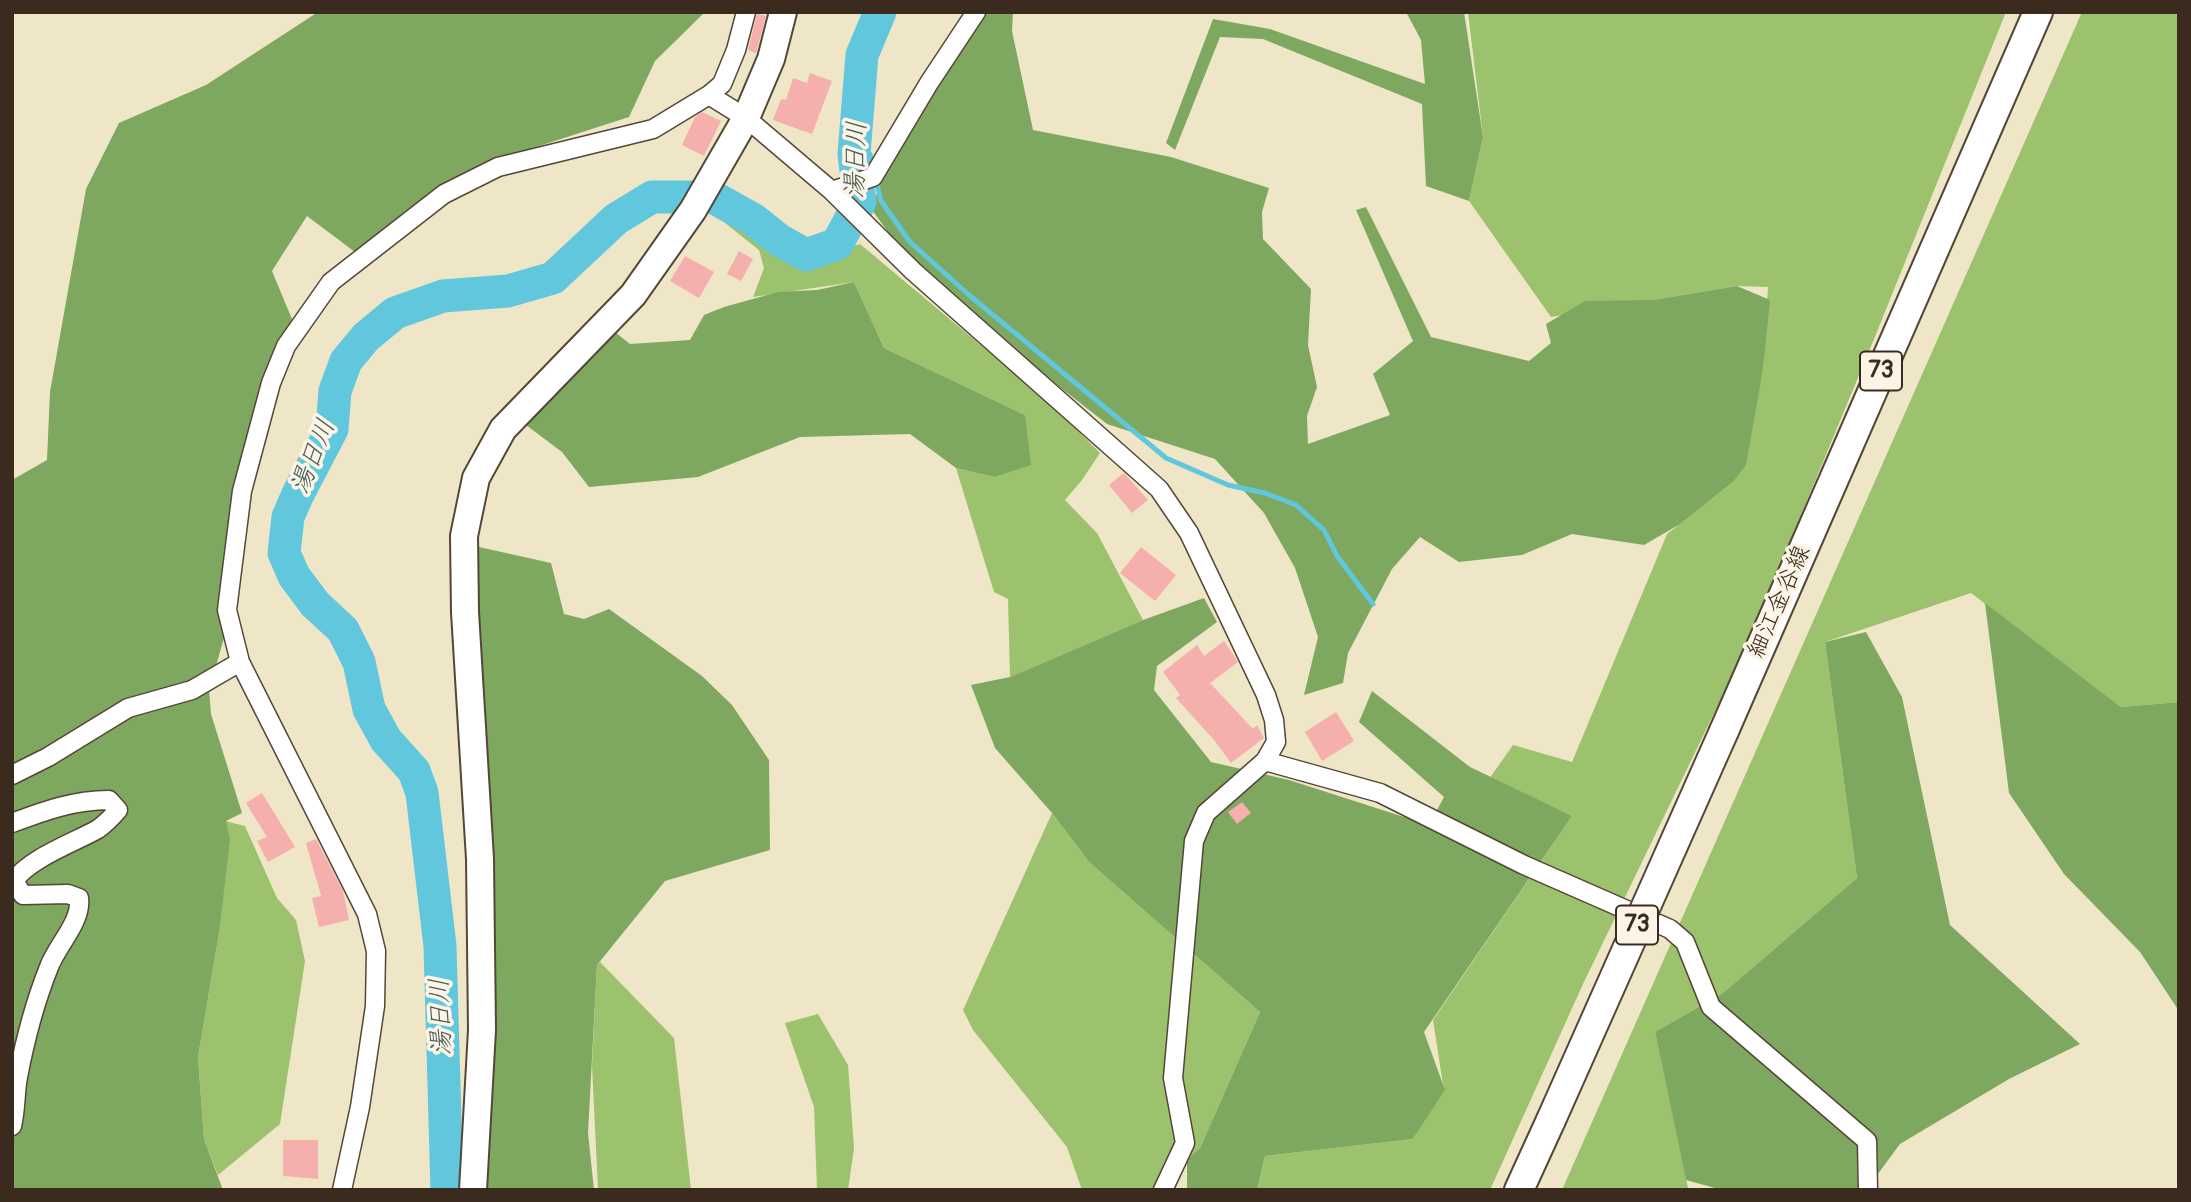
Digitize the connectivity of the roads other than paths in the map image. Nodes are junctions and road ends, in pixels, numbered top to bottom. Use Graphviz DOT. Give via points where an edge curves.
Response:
graph roads {
  1 [pos="746,12"];
  2 [pos="783,12"];
  3 [pos="976,12"];
  4 [pos="2039,12"];
  5 [pos="709,95"];
  6 [pos="746,118"];
  7 [pos="832,191"];
  8 [pos="240,662"];
  9 [pos="1265,761"];
  10 [pos="12,775"];
  11 [pos="12,823"];
  12 [pos="12,1126"];
  13 [pos="342,1190"];
  14 [pos="474,1190"];
  15 [pos="1163,1190"];
  16 [pos="1519,1190"];
  17 [pos="1868,1190"];
  1 -- 5 [label="street" via="723,84"];
  2 -- 6 [label="street" via="771,59"];
  3 -- 7 [label="street" via="873,177"];
  4 -- 16 [label="main road, 細江金谷線 / 73, bridge"];
  5 -- 6 [label="street"];
  5 -- 8 [label="street" via="653,129 499,167 443,194 331,282 286,346 271,383 242,491 227,610"];
  6 -- 7 [label="street"];
  6 -- 14 [label="street" via="693,210 632,295 503,429 476,478 464,536 480,859 482,1030"];
  7 -- 9 [label="street" via="913,271 1159,489 1189,533 1266,695 1276,742"];
  8 -- 10 [label="street" via="192,690 128,708"];
  8 -- 13 [label="street" via="366,914 376,951 372,1040"];
  9 -- 15 [label="street" via="1206,813 1194,841 1173,1078 1185,1143"];
  9 -- 17 [label="street" via="1380,793 1524,865 1670,929 1685,942 1711,1007 1867,1141"];
  11 -- 12 [label="street" via="90,800 109,800 118,810 101,827 52,852 14,881 23,895 68,894 79,898 80,904 38,996 18,1078"];
}
